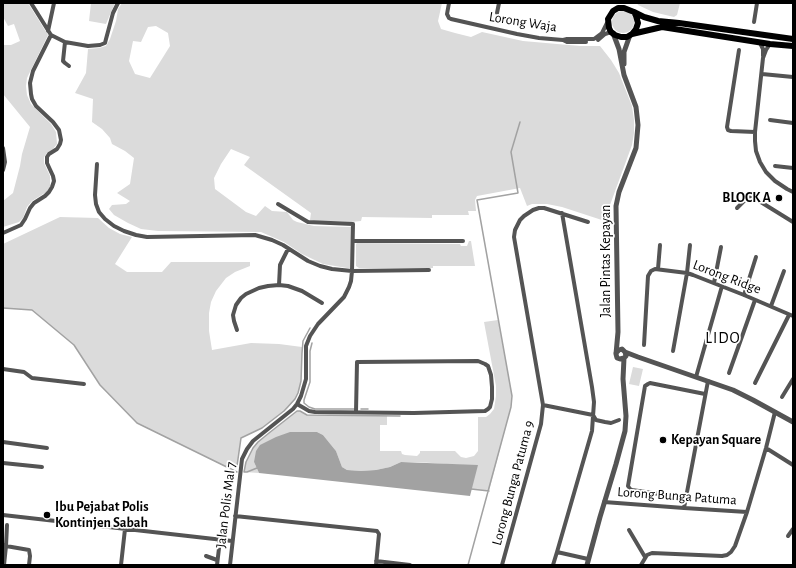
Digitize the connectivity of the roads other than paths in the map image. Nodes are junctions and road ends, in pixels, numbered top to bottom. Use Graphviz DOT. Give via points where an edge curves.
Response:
graph roads {
  1 [pos="31,3"];
  2 [pos="54,3"];
  3 [pos="118,3"];
  4 [pos="449,3"];
  5 [pos="499,3"];
  6 [pos="613,3"];
  7 [pos="627,3"];
  8 [pos="757,3"];
  9 [pos="632,11"];
  10 [pos="497,13"];
  11 [pos="608,19"];
  12 [pos="754,22"];
  13 [pos="50,33"];
  14 [pos="612,33"];
  15 [pos="631,35"];
  16 [pos="791,39"];
  17 [pos="563,40"];
  18 [pos="65,42"];
  19 [pos="760,43"];
  20 [pos="770,44"];
  21 [pos="792,46"];
  22 [pos="739,50"];
  23 [pos="763,58"];
  24 [pos="68,66"];
  25 [pos="762,74"];
  26 [pos="624,75"];
  27 [pos="793,77"];
  28 [pos="770,120"];
  29 [pos="793,123"];
  30 [pos="755,132"];
  31 [pos="3,148"];
  32 [pos="97,164"];
  33 [pos="775,166"];
  34 [pos="793,168"];
  35 [pos="3,170"];
  36 [pos="793,192"];
  37 [pos="278,204"];
  38 [pos="737,208"];
  39 [pos="562,213"];
  40 [pos="793,221"];
  41 [pos="588,222"];
  42 [pos="3,233"];
  43 [pos="353,241"];
  44 [pos="463,241"];
  45 [pos="660,245"];
  46 [pos="690,245"];
  47 [pos="721,247"];
  48 [pos="288,249"];
  49 [pos="756,257"];
  50 [pos="658,269"];
  51 [pos="429,270"];
  52 [pos="352,271"];
  53 [pos="784,271"];
  54 [pos="687,273"];
  55 [pos="714,283"];
  56 [pos="279,285"];
  57 [pos="722,286"];
  58 [pos="744,295"];
  59 [pos="755,300"];
  60 [pos="322,303"];
  61 [pos="771,306"];
  62 [pos="791,315"];
  63 [pos="236,330"];
  64 [pos="618,332"];
  65 [pos="644,345"];
  66 [pos="673,351"];
  67 [pos="624,354"];
  68 [pos="616,355"];
  69 [pos="3,369"];
  70 [pos="728,372"];
  71 [pos="696,377"];
  72 [pos="623,379"];
  73 [pos="793,379"];
  74 [pos="708,381"];
  75 [pos="755,383"];
  76 [pos="84,384"];
  77 [pos="705,394"];
  78 [pos="782,397"];
  79 [pos="297,404"];
  80 [pos="543,405"];
  81 [pos="356,412"];
  82 [pos="775,412"];
  83 [pos="593,415"];
  84 [pos="619,420"];
  85 [pos="793,422"];
  86 [pos="3,442"];
  87 [pos="46,448"];
  88 [pos="766,448"];
  89 [pos="3,463"];
  90 [pos="793,465"];
  91 [pos="42,467"];
  92 [pos="686,498"];
  93 [pos="604,502"];
  94 [pos="684,508"];
  95 [pos="748,512"];
  96 [pos="3,515"];
  97 [pos="235,516"];
  98 [pos="7,525"];
  99 [pos="125,529"];
  100 [pos="793,529"];
  101 [pos="629,530"];
  102 [pos="788,536"];
  103 [pos="220,540"];
  104 [pos="232,541"];
  105 [pos="4,546"];
  106 [pos="557,552"];
  107 [pos="206,556"];
  108 [pos="646,557"];
  109 [pos="588,562"];
  110 [pos="217,563"];
  111 [pos="376,563"];
  112 [pos="4,565"];
  113 [pos="29,565"];
  114 [pos="121,565"];
  115 [pos="230,565"];
  116 [pos="410,565"];
  117 [pos="502,565"];
  118 [pos="553,565"];
  119 [pos="641,565"];
  1 -- 13 [label="street"];
  2 -- 13 [label="street"];
  3 -- 18 [label="street" via="104,43 88,46"];
  4 -- 17 [label="street, Lorong Waja" via="447,14 451,19 517,34"];
  5 -- 10 [label="street"];
  6 -- 11 [label="main road"];
  7 -- 9 [label="main road"];
  8 -- 12 [label="street"];
  9 -- 11 [label="main road" via="618,8"];
  9 -- 15 [label="main road" via="638,22"];
  9 -- 16 [label="main road" via="658,21"];
  11 -- 14 [label="main road"];
  11 -- 17 [label="street, Lorong Waja" via="602,33 594,39"];
  13 -- 18 [label="street"];
  13 -- 42 [label="street" via="30,77 30,88 36,106 59,130 60,144 47,157 54,181 49,192 30,208 22,225"];
  14 -- 15 [label="main road" via="621,37"];
  14 -- 17 [label="street, Lorong Waja" via="605,34 595,42"];
  14 -- 26 [label="street, Jalan Pintas Kepayan" via="619,49"];
  15 -- 19 [label="main road" via="662,27"];
  15 -- 26 [label="street, Jalan Pintas Kepayan" via="624,52"];
  16 -- 21 [label="main road"];
  18 -- 24 [label="street" via="63,61"];
  19 -- 20 [label="main road"];
  19 -- 23 [label="street"];
  20 -- 21 [label="main road"];
  20 -- 23 [label="street"];
  22 -- 30 [label="street" via="727,127 731,131"];
  23 -- 25 [label="street"];
  25 -- 27 [label="street"];
  25 -- 30 [label="street"];
  26 -- 64 [label="street, Jalan Pintas Kepayan" via="636,107 638,125 636,148 616,206"];
  28 -- 29 [label="street"];
  30 -- 36 [label="street" via="756,151 766,172"];
  31 -- 35 [label="street"];
  32 -- 48 [label="street" via="97,208 105,219 124,231 147,237 255,235 272,240"];
  33 -- 34 [label="street"];
  37 -- 43 [label="street, Jalan Polis Mal 7" via="308,222 353,224"];
  38 -- 40 [label="street" via="751,196"];
  39 -- 41 [label="street, Lorong Bunga Patuma 9"];
  39 -- 80 [label="street, Lorong Bunga Patuma 9" via="544,208 533,210 520,220 514,237"];
  39 -- 83 [label="street" via="592,387"];
  43 -- 44 [label="street"];
  43 -- 52 [label="street, Jalan Polis Mal 7"];
  45 -- 50 [label="street"];
  46 -- 54 [label="street"];
  47 -- 55 [label="street"];
  48 -- 52 [label="street" via="320,266"];
  48 -- 56 [label="street" via="280,265"];
  49 -- 58 [label="street"];
  50 -- 54 [label="street, Lorong Ridge"];
  50 -- 65 [label="street, Lorong Ridge" via="651,271 648,276"];
  51 -- 52 [label="street"];
  52 -- 79 [label="street, Jalan Polis Mal 7" via="344,297 310,336 306,350 306,379"];
  53 -- 61 [label="street"];
  54 -- 55 [label="street, Lorong Ridge"];
  54 -- 66 [label="street"];
  55 -- 57 [label="street, Lorong Ridge"];
  56 -- 60 [label="street" via="308,294"];
  56 -- 63 [label="street" via="259,288 241,298 234,312"];
  57 -- 58 [label="street, Lorong Ridge"];
  57 -- 71 [label="street"];
  58 -- 59 [label="street, Lorong Ridge"];
  59 -- 61 [label="street, Lorong Ridge"];
  59 -- 70 [label="street"];
  61 -- 62 [label="street, Lorong Ridge"];
  62 -- 75 [label="street"];
  64 -- 67 [label="street, Jalan Pintas Kepayan"];
  64 -- 68 [label="street, Jalan Pintas Kepayan"];
  67 -- 68 [label="street" via="620,359"];
  67 -- 68 [label="street" via="620,349"];
  67 -- 71 [label="street"];
  67 -- 72 [label="street, Jalan Pintas Kepayan"];
  68 -- 72 [label="street"];
  69 -- 76 [label="street" via="24,372 32,378"];
  71 -- 74 [label="street"];
  72 -- 93 [label="street" via="625,431"];
  73 -- 78 [label="street"];
  74 -- 77 [label="street"];
  74 -- 82 [label="street" via="733,390"];
  77 -- 92 [label="street"];
  77 -- 92 [label="street" via="650,383 646,385 644,394 628,486 632,490"];
  79 -- 81 [label="street" via="309,412"];
  79 -- 97 [label="street, Jalan Polis Mal 7" via="258,436 247,449 242,459"];
  80 -- 83 [label="street"];
  80 -- 117 [label="street, Lorong Bunga Patuma 9" via="541,424"];
  81 -- 81 [label="street" via="485,411 490,407 492,399 491,375 488,366 478,361 357,362"];
  82 -- 85 [label="street"];
  82 -- 88 [label="street"];
  83 -- 84 [label="street" via="596,420 605,422"];
  83 -- 106 [label="street" via="592,430"];
  86 -- 87 [label="street"];
  88 -- 90 [label="street"];
  88 -- 95 [label="street"];
  89 -- 91 [label="street"];
  92 -- 94 [label="street"];
  93 -- 94 [label="street, Lorong Bunga Patuma"];
  93 -- 109 [label="street"];
  94 -- 95 [label="street, Lorong Bunga Patuma"];
  95 -- 108 [label="street" via="735,546 727,555 652,553"];
  96 -- 99 [label="street"];
  97 -- 104 [label="street, Jalan Polis Mal 7"];
  97 -- 111 [label="street" via="376,531 379,533"];
  98 -- 105 [label="street"];
  99 -- 103 [label="street"];
  99 -- 114 [label="street"];
  100 -- 102 [label="street"];
  101 -- 108 [label="street"];
  103 -- 104 [label="street"];
  103 -- 110 [label="street"];
  104 -- 115 [label="street, Jalan Polis Mal 7"];
  105 -- 112 [label="street"];
  105 -- 113 [label="street" via="29,550"];
  106 -- 109 [label="street"];
  106 -- 118 [label="street"];
  107 -- 110 [label="street"];
  108 -- 119 [label="street"];
  111 -- 116 [label="street"];
}
